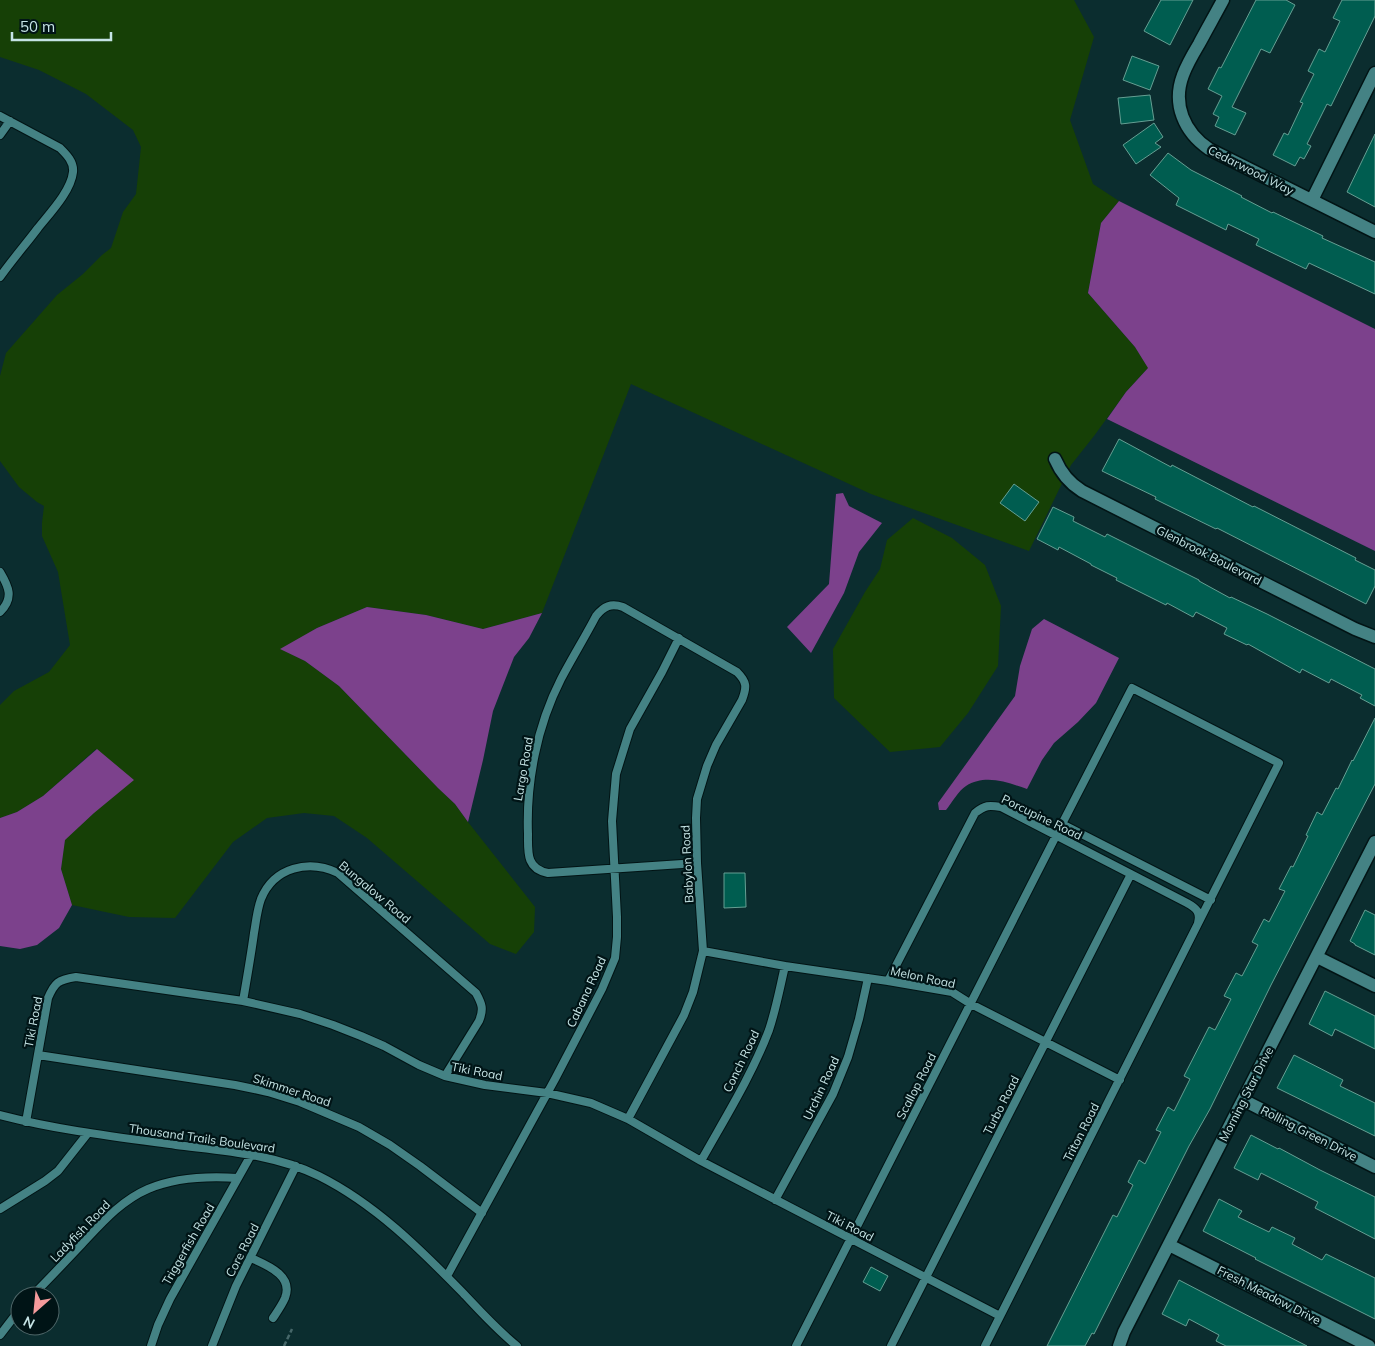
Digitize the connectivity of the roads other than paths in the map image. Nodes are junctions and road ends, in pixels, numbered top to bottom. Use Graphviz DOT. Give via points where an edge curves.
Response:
graph roads {
  1 [pos="1223,0"];
  2 [pos="1375,73"];
  3 [pos="0,116"];
  4 [pos="10,121"];
  5 [pos="0,135"];
  6 [pos="1312,200"];
  7 [pos="1375,232"];
  8 [pos="0,277"];
  9 [pos="1055,459"];
  10 [pos="0,572"];
  11 [pos="0,612"];
  12 [pos="1375,637"];
  13 [pos="679,638"];
  14 [pos="1062,824"];
  15 [pos="1056,836"];
  16 [pos="1375,842"];
  17 [pos="697,863"];
  18 [pos="614,869"];
  19 [pos="1131,874"];
  20 [pos="1211,900"];
  21 [pos="1197,928"];
  22 [pos="703,951"];
  23 [pos="1317,957"];
  24 [pos="785,966"];
  25 [pos="868,978"];
  26 [pos="888,981"];
  27 [pos="1375,986"];
  28 [pos="243,1001"];
  29 [pos="971,1004"];
  30 [pos="1045,1042"];
  31 [pos="38,1055"];
  32 [pos="446,1076"];
  33 [pos="1120,1080"];
  34 [pos="547,1093"];
  35 [pos="1243,1100"];
  36 [pos="0,1115"];
  37 [pos="628,1119"];
  38 [pos="26,1122"];
  39 [pos="88,1133"];
  40 [pos="251,1155"];
  41 [pos="701,1161"];
  42 [pos="296,1166"];
  43 [pos="1375,1167"];
  44 [pos="238,1178"];
  45 [pos="775,1200"];
  46 [pos="0,1209"];
  47 [pos="482,1214"];
  48 [pos="851,1239"];
  49 [pos="1169,1245"];
  50 [pos="251,1258"];
  51 [pos="446,1276"];
  52 [pos="926,1276"];
  53 [pos="42,1286"];
  54 [pos="1000,1316"];
  55 [pos="274,1318"];
  56 [pos="10,1322"];
  57 [pos="0,1335"];
  58 [pos="151,1346"];
  59 [pos="212,1346"];
  60 [pos="517,1346"];
  61 [pos="796,1346"];
  62 [pos="891,1346"];
  63 [pos="985,1346"];
  64 [pos="1119,1346"];
  65 [pos="1370,1346"];
  1 -- 6 [label="street, Cedarwood Way" via="1182,77 1178,96 1184,122 1194,137 1209,149"];
  2 -- 6 [label="street"];
  3 -- 4 [label="lane"];
  4 -- 5 [label="lane"];
  4 -- 8 [label="lane" via="60,148 67,154 73,172 58,203"];
  6 -- 7 [label="street, Cedarwood Way"];
  9 -- 12 [label="street, Glenbrook Boulevard" via="1062,474 1082,491"];
  10 -- 11 [label="lane" via="9,591 9,601"];
  13 -- 17 [label="lane, Babylon Road" via="737,672 745,684 742,700 716,745 701,783 696,818"];
  13 -- 18 [label="lane, Cabana Road" via="630,729 618,767 612,821"];
  13 -- 18 [label="lane, Largo Road" via="623,607 608,605 596,616 560,680 539,737 530,779 527,817 530,861 542,872"];
  14 -- 15 [label="lane, Scallop Road"];
  14 -- 20 [label="lane"];
  14 -- 20 [label="lane, Scallop Road" via="1132,688 1280,763"];
  15 -- 19 [label="lane, Porcupine Road"];
  15 -- 26 [label="lane, Porcupine Road" via="1001,807 990,805 975,813"];
  15 -- 29 [label="lane, Scallop Road"];
  16 -- 23 [label="street, Morning Star Drive"];
  17 -- 18 [label="lane, Largo Road"];
  17 -- 22 [label="lane, Babylon Road"];
  18 -- 34 [label="lane, Cabana Road" via="615,958"];
  19 -- 21 [label="lane, Porcupine Road" via="1195,907 1199,912"];
  19 -- 30 [label="lane, Turbo Road"];
  20 -- 21 [label="lane, Triton Road"];
  21 -- 33 [label="lane, Triton Road"];
  22 -- 24 [label="lane, Melon Road"];
  22 -- 37 [label="lane, Babylon Road" via="684,1015"];
  23 -- 27 [label="street"];
  23 -- 35 [label="street, Morning Star Drive"];
  24 -- 25 [label="lane, Melon Road"];
  24 -- 41 [label="lane, Conch Road" via="764,1042"];
  25 -- 26 [label="lane, Melon Road"];
  25 -- 45 [label="lane, Urchin Road" via="848,1057"];
  26 -- 29 [label="lane, Melon Road" via="952,992"];
  28 -- 31 [label="lane, Tiki Road" via="76,977 63,979 53,987 48,998"];
  28 -- 32 [label="lane, Tiki Road" via="334,1025"];
  28 -- 32 [label="lane, Bungalow Road" via="258,908 265,891 272,882 293,868 329,868 476,993 482,1003 479,1021"];
  29 -- 30 [label="lane, Melon Road"];
  29 -- 48 [label="lane, Scallop Road"];
  30 -- 33 [label="lane, Melon Road"];
  30 -- 52 [label="lane, Turbo Road"];
  31 -- 38 [label="lane, Tiki Road"];
  31 -- 47 [label="lane, Skimmer Road" via="235,1085 300,1102 359,1127 390,1145"];
  32 -- 34 [label="lane, Tiki Road"];
  33 -- 54 [label="lane, Triton Road"];
  34 -- 37 [label="lane, Tiki Road" via="591,1102"];
  34 -- 47 [label="lane, Cabana Road"];
  35 -- 43 [label="street, Rolling Green Drive"];
  35 -- 49 [label="street, Morning Star Drive"];
  36 -- 38 [label="lane, Thousand Trails Boulevard"];
  37 -- 41 [label="lane, Tiki Road"];
  38 -- 39 [label="lane, Thousand Trails Boulevard"];
  39 -- 40 [label="lane, Thousand Trails Boulevard"];
  39 -- 46 [label="lane" via="58,1171"];
  40 -- 42 [label="lane, Thousand Trails Boulevard"];
  40 -- 44 [label="lane, Triggerfish Road"];
  41 -- 45 [label="lane, Tiki Road"];
  42 -- 50 [label="lane, Core Road"];
  42 -- 51 [label="lane, Thousand Trails Boulevard" via="340,1188 383,1217"];
  44 -- 53 [label="lane, Ladyfish Road" via="201,1177 147,1190 120,1206"];
  44 -- 58 [label="lane, Triggerfish Road" via="170,1299"];
  45 -- 48 [label="lane, Tiki Road"];
  47 -- 51 [label="lane, Cabana Road"];
  48 -- 52 [label="lane, Tiki Road"];
  48 -- 61 [label="lane, Scallop Road"];
  49 -- 64 [label="street, Morning Star Drive"];
  49 -- 65 [label="street, Fresh Meadow Drive"];
  50 -- 55 [label="lane" via="274,1269 287,1287 286,1296"];
  50 -- 59 [label="lane, Core Road"];
  51 -- 60 [label="lane, Thousand Trails Boulevard"];
  52 -- 54 [label="lane, Tiki Road"];
  52 -- 62 [label="lane, Turbo Road"];
  54 -- 63 [label="lane, Triton Road"];
  56 -- 57 [label="lane"];
}
